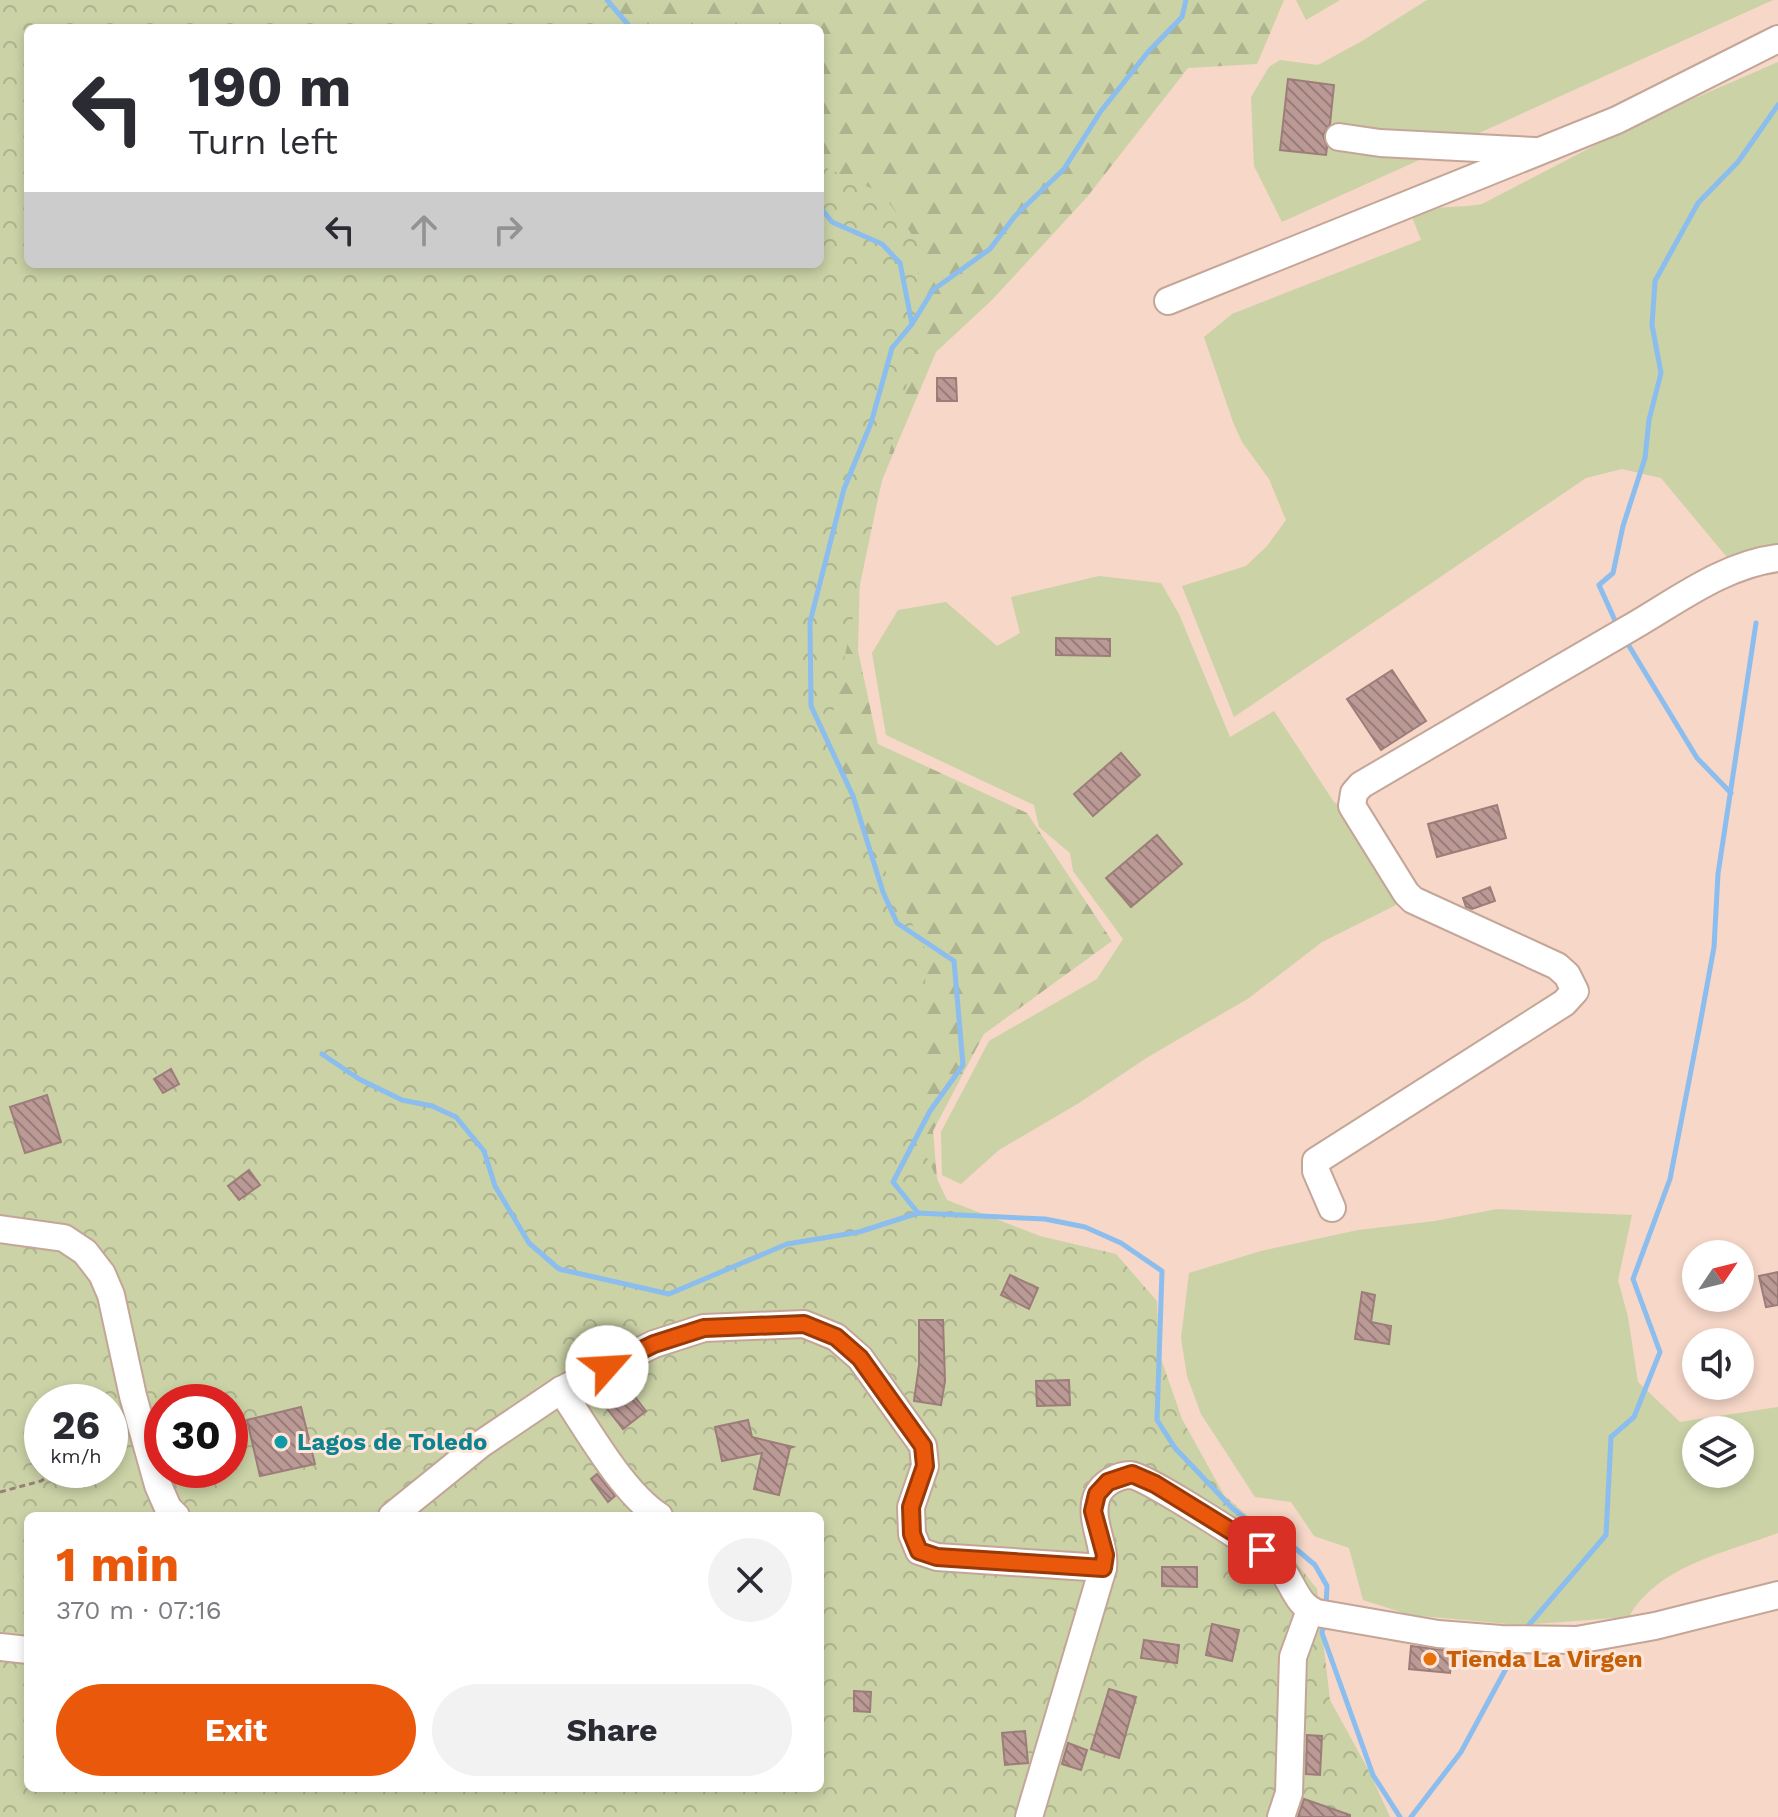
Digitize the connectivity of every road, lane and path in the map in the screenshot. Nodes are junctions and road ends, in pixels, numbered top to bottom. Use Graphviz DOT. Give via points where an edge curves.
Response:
graph roads {
  1 [pos="1778,39"];
  2 [pos="1339,137"];
  3 [pos="1542,152"];
  4 [pos="1168,301"];
  5 [pos="1778,558"];
  6 [pos="1332,1208"];
  7 [pos="0,1229"];
  8 [pos="561,1390"];
  9 [pos="24,1486"];
  10 [pos="0,1492"];
  11 [pos="172,1512"];
  12 [pos="397,1512"];
  13 [pos="652,1512"];
  14 [pos="1103,1568"];
  15 [pos="1778,1595"];
  16 [pos="1321,1613"];
  17 [pos="0,1647"];
  18 [pos="24,1650"];
  19 [pos="1029,1817"];
  20 [pos="1281,1817"];
  1 -- 3 [label="street"];
  2 -- 3 [label="street"];
  3 -- 4 [label="street"];
  5 -- 6 [label="street" via="1744,565 1708,582 1354,793 1352,806 1413,900 1557,966 1575,991 1316,1161"];
  7 -- 11 [label="street" via="64,1238 85,1252 102,1274 158,1485"];
  8 -- 12 [label="street" via="481,1444"];
  8 -- 13 [label="street"];
  8 -- 14 [label="street" via="654,1344 704,1328 804,1324 836,1337 860,1358 923,1446 925,1466 911,1507 919,1551 937,1557"];
  9 -- 10 [label="path"];
  14 -- 16 [label="street" via="1105,1555 1093,1511 1097,1494 1108,1482 1132,1474 1262,1550 1280,1567 1301,1603"];
  14 -- 19 [label="street"];
  15 -- 16 [label="street" via="1577,1640 1438,1634"];
  16 -- 20 [label="street" via="1293,1657 1289,1793"];
  17 -- 18 [label="street"];
}
